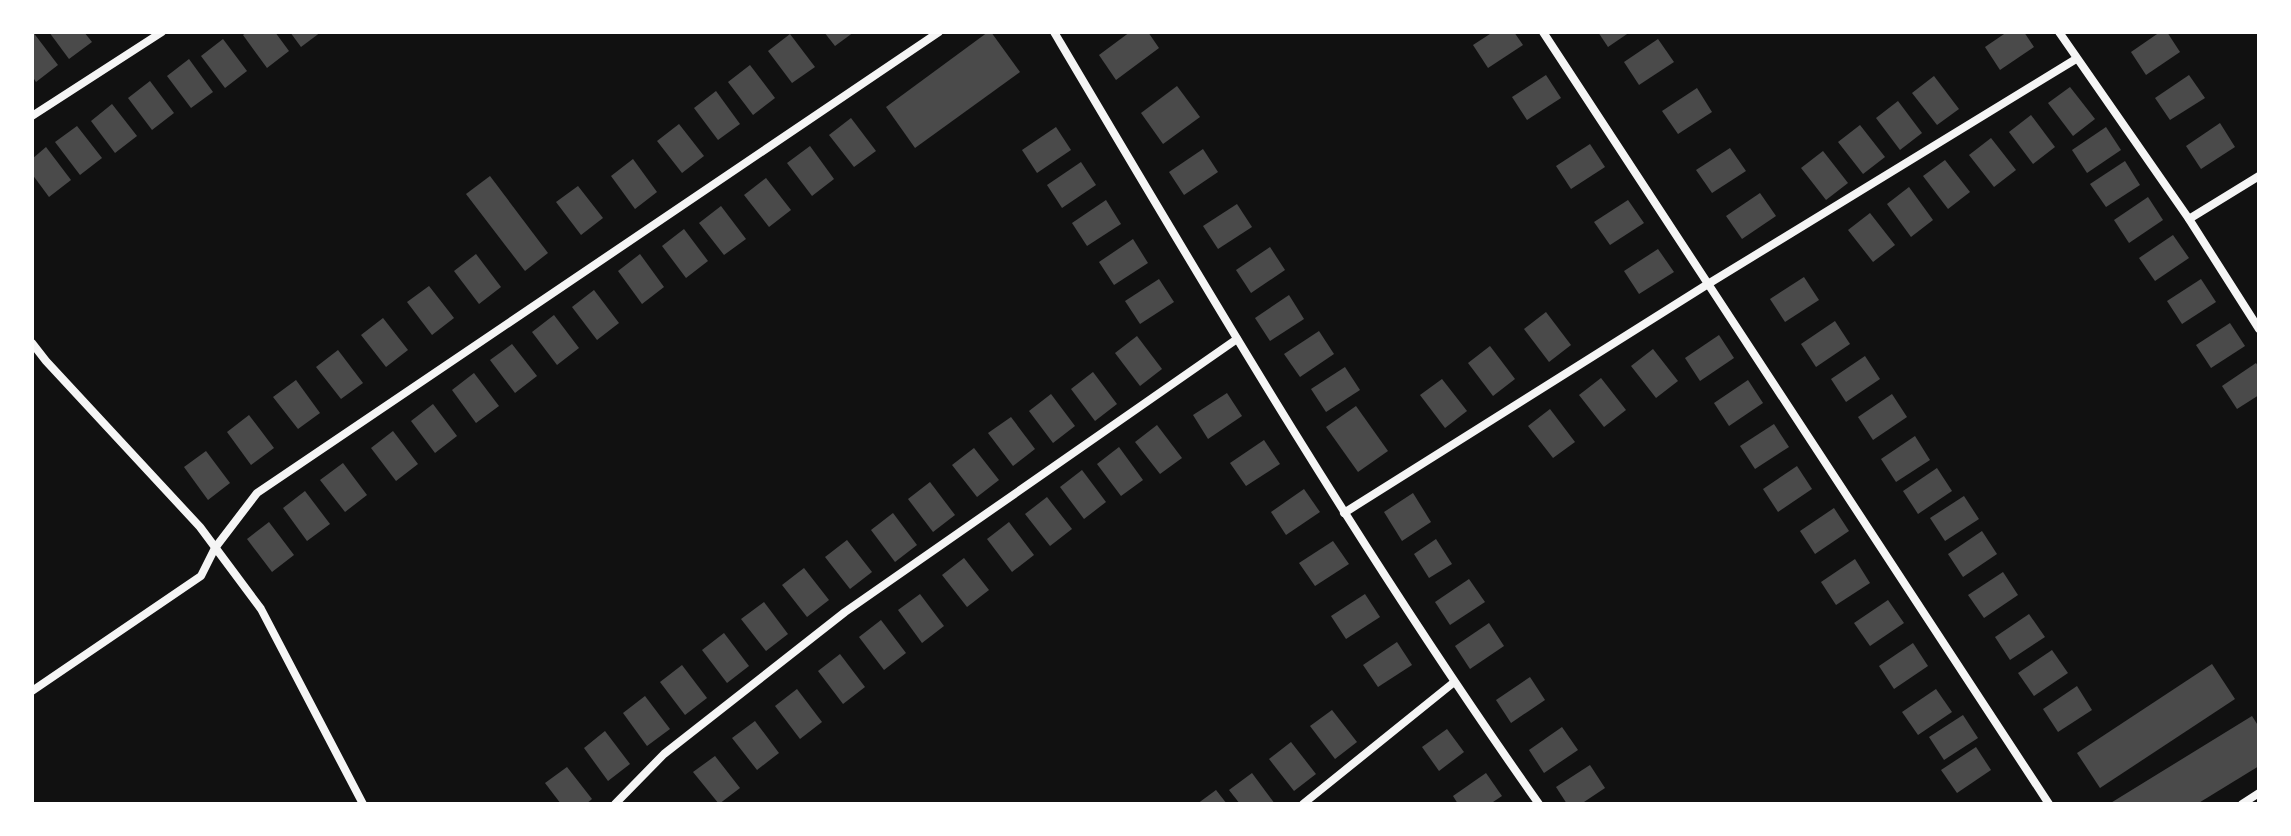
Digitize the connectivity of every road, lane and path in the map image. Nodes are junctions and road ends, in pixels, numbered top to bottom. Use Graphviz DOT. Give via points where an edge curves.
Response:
graph roads {
  1 [pos="162,32"];
  2 [pos="939,32"];
  3 [pos="1054,32"];
  4 [pos="1543,32"];
  5 [pos="2059,32"];
  6 [pos="2076,59"];
  7 [pos="32,116"];
  8 [pos="2259,176"];
  9 [pos="2189,219"];
  10 [pos="1708,284"];
  11 [pos="2259,329"];
  12 [pos="1237,339"];
  13 [pos="32,343"];
  14 [pos="1344,513"];
  15 [pos="215,548"];
  16 [pos="1453,683"];
  17 [pos="32,691"];
  18 [pos="2259,793"];
  19 [pos="363,804"];
  20 [pos="615,804"];
  21 [pos="1303,804"];
  22 [pos="1539,804"];
  23 [pos="2049,804"];
  24 [pos="2242,804"];
  1 -- 7 [label="street"];
  2 -- 15 [label="street" via="257,493"];
  3 -- 12 [label="street"];
  4 -- 10 [label="street"];
  5 -- 6 [label="street"];
  6 -- 9 [label="street"];
  6 -- 10 [label="street"];
  8 -- 9 [label="street"];
  9 -- 11 [label="street"];
  10 -- 14 [label="street"];
  10 -- 23 [label="street"];
  12 -- 14 [label="street"];
  12 -- 20 [label="street" via="845,612 664,754"];
  13 -- 15 [label="street"];
  14 -- 16 [label="street"];
  15 -- 17 [label="street" via="201,576"];
  15 -- 19 [label="street" via="261,609"];
  16 -- 21 [label="street"];
  16 -- 22 [label="street"];
  18 -- 24 [label="street"];
}
